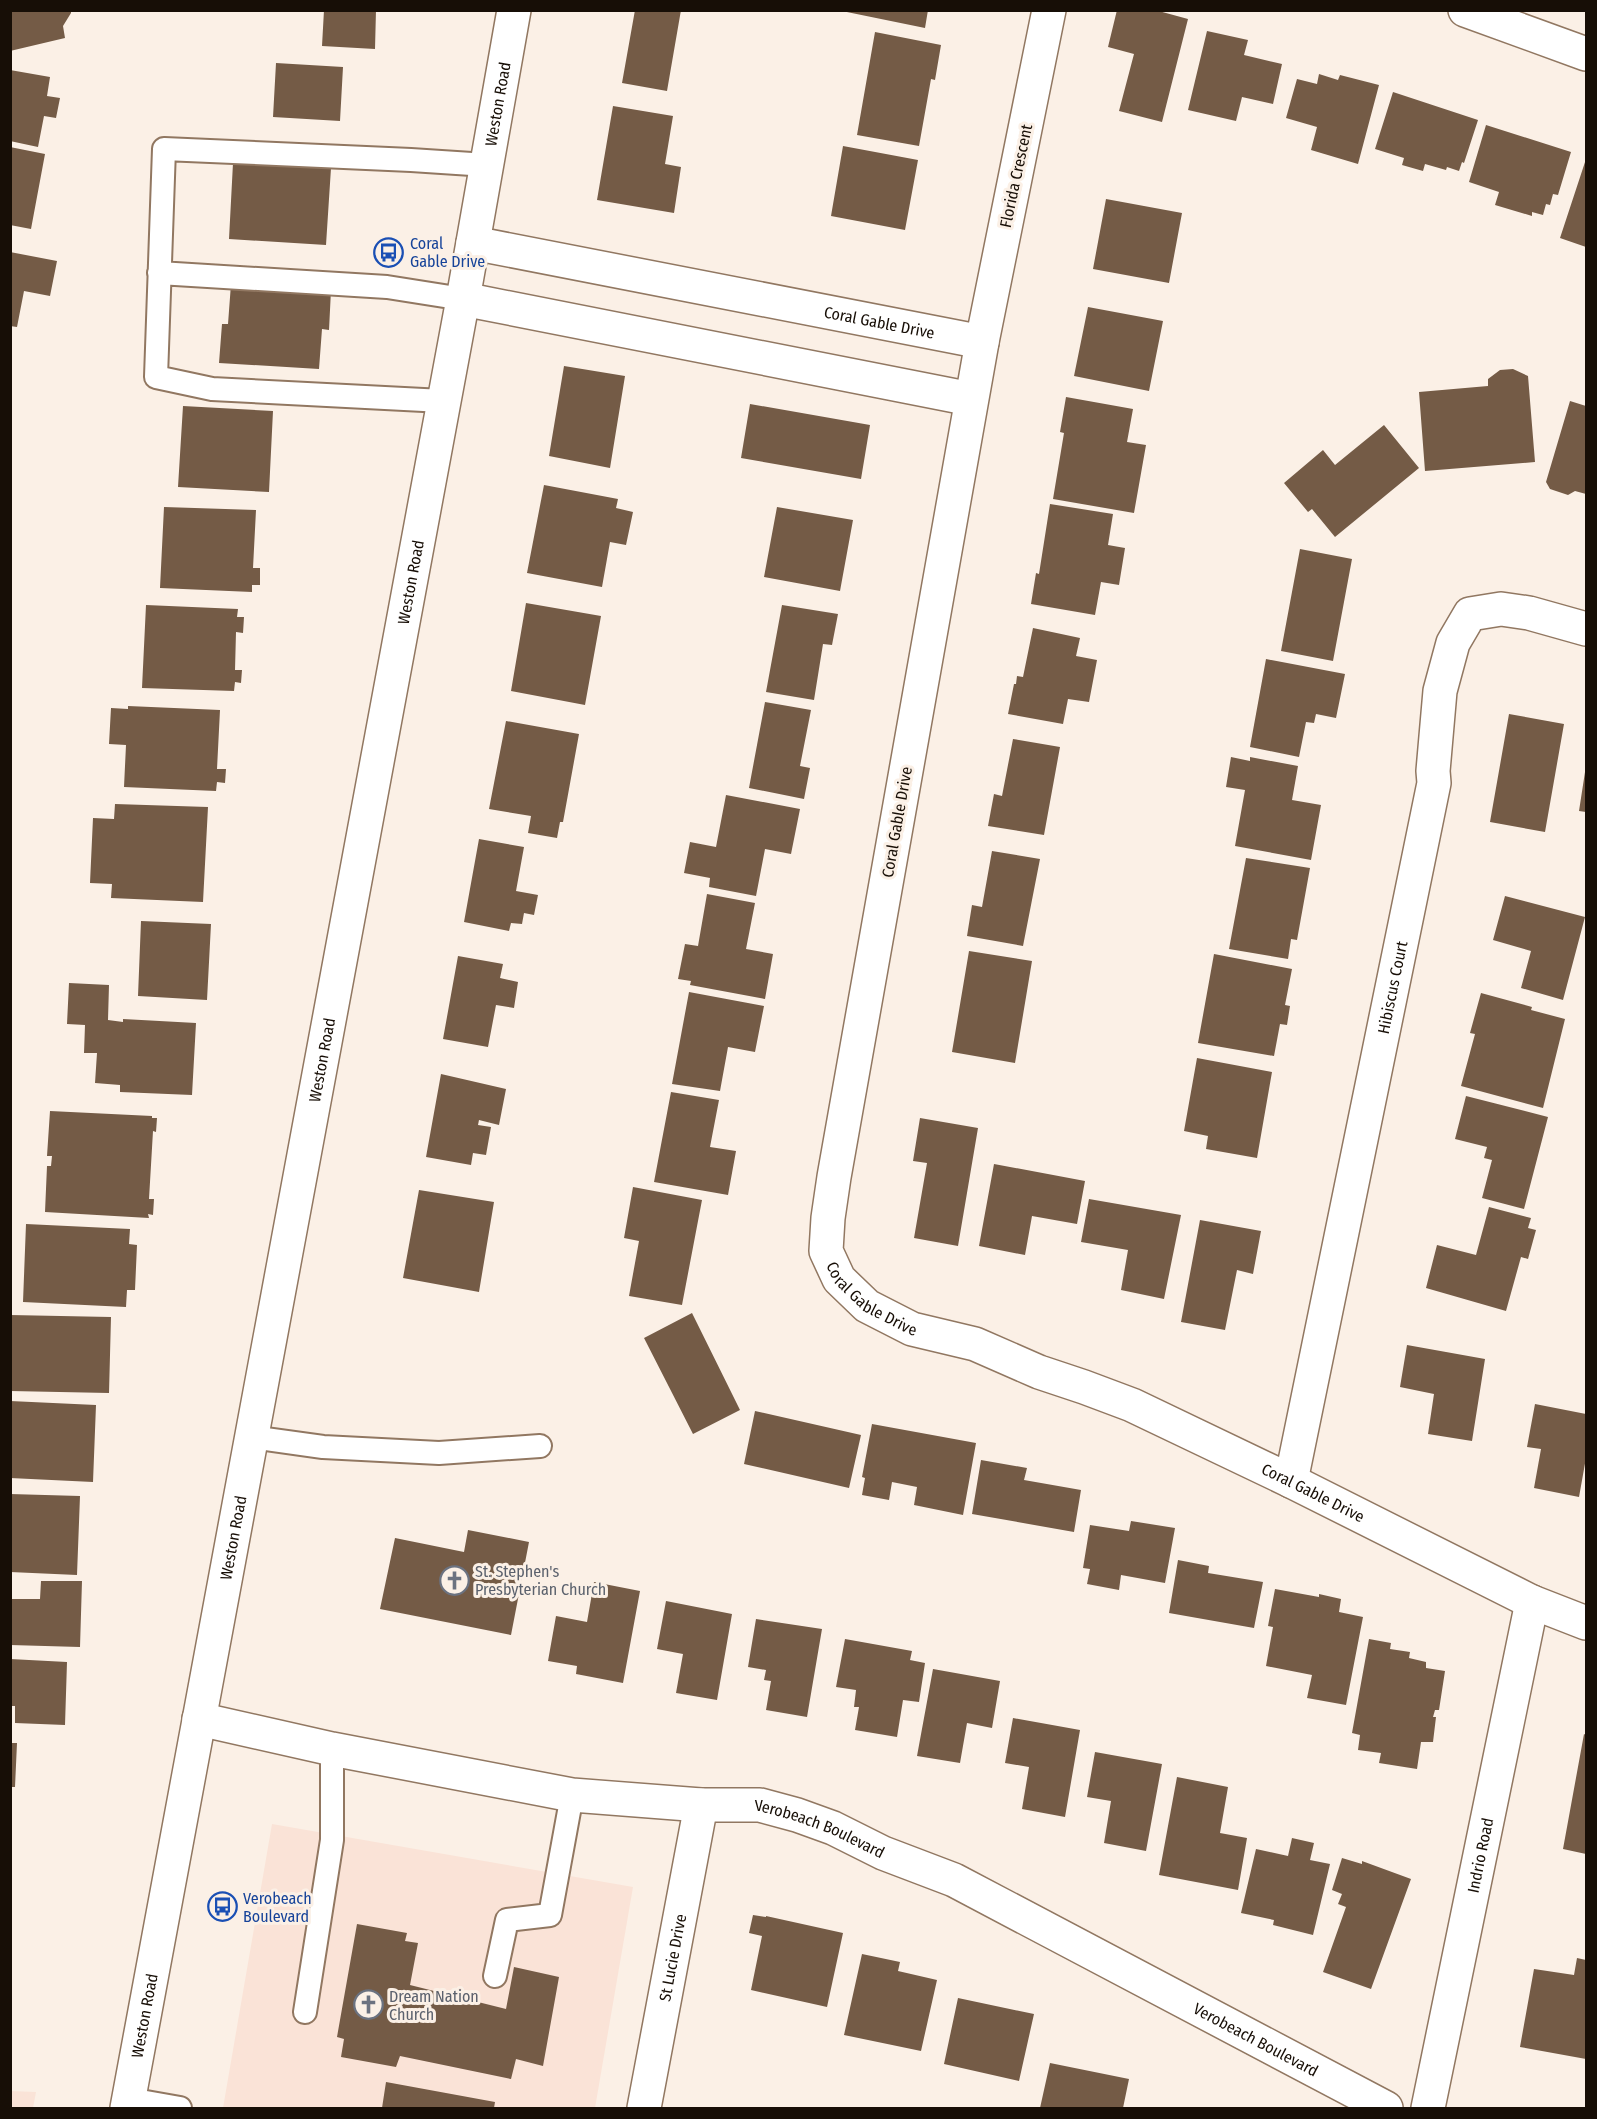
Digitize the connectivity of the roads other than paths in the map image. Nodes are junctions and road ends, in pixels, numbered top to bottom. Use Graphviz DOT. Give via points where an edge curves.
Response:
graph roads {
  1 [pos="514,10"];
  2 [pos="1050,10"];
  3 [pos="1465,10"];
  4 [pos="1587,54"];
  5 [pos="487,165"];
  6 [pos="473,243"];
  7 [pos="159,273"];
  8 [pos="463,299"];
  9 [pos="982,342"];
  10 [pos="971,399"];
  11 [pos="443,401"];
  12 [pos="1587,629"];
  13 [pos="251,1437"];
  14 [pos="540,1446"];
  15 [pos="1291,1481"];
  16 [pos="1532,1602"];
  17 [pos="1587,1623"];
  18 [pos="199,1719"];
  19 [pos="332,1749"];
  20 [pos="572,1795"];
  21 [pos="701,1805"];
  22 [pos="495,1976"];
  23 [pos="305,2013"];
  24 [pos="128,2104"];
  25 [pos="180,2109"];
  26 [pos="644,2109"];
  27 [pos="1386,2109"];
  28 [pos="1428,2109"];
  1 -- 5 [label="street, Weston Road"];
  2 -- 9 [label="street, Florida Crescent"];
  3 -- 4 [label="street"];
  5 -- 6 [label="street, Weston Road"];
  5 -- 7 [label="lane" via="164,149"];
  6 -- 8 [label="street, Weston Road"];
  6 -- 9 [label="street, Coral Gable Drive"];
  7 -- 8 [label="lane" via="387,287"];
  7 -- 11 [label="lane" via="156,377 213,389"];
  8 -- 10 [label="street"];
  8 -- 11 [label="street, Weston Road"];
  9 -- 10 [label="street, Coral Gable Drive"];
  10 -- 15 [label="street, Coral Gable Drive" via="836,1165 826,1251 839,1279 867,1306 912,1329 975,1344 1132,1405"];
  11 -- 13 [label="street, Weston Road"];
  12 -- 15 [label="street, Hibiscus Court" via="1501,609 1470,614 1453,643 1440,691 1434,783"];
  13 -- 14 [label="lane" via="323,1447 439,1453"];
  13 -- 18 [label="street, Weston Road"];
  15 -- 16 [label="street, Coral Gable Drive"];
  16 -- 17 [label="street, Coral Gable Drive"];
  16 -- 28 [label="street, Indrio Road"];
  18 -- 19 [label="street, Verobeach Boulevard"];
  18 -- 24 [label="street, Weston Road"];
  19 -- 20 [label="street, Verobeach Boulevard"];
  19 -- 23 [label="lane" via="332,1840"];
  20 -- 21 [label="street, Verobeach Boulevard"];
  20 -- 22 [label="lane" via="550,1916 507,1920"];
  21 -- 26 [label="street, St Lucie Drive"];
  21 -- 27 [label="street, Verobeach Boulevard" via="760,1805 797,1815 954,1880"];
  24 -- 25 [label="lane"];
}
